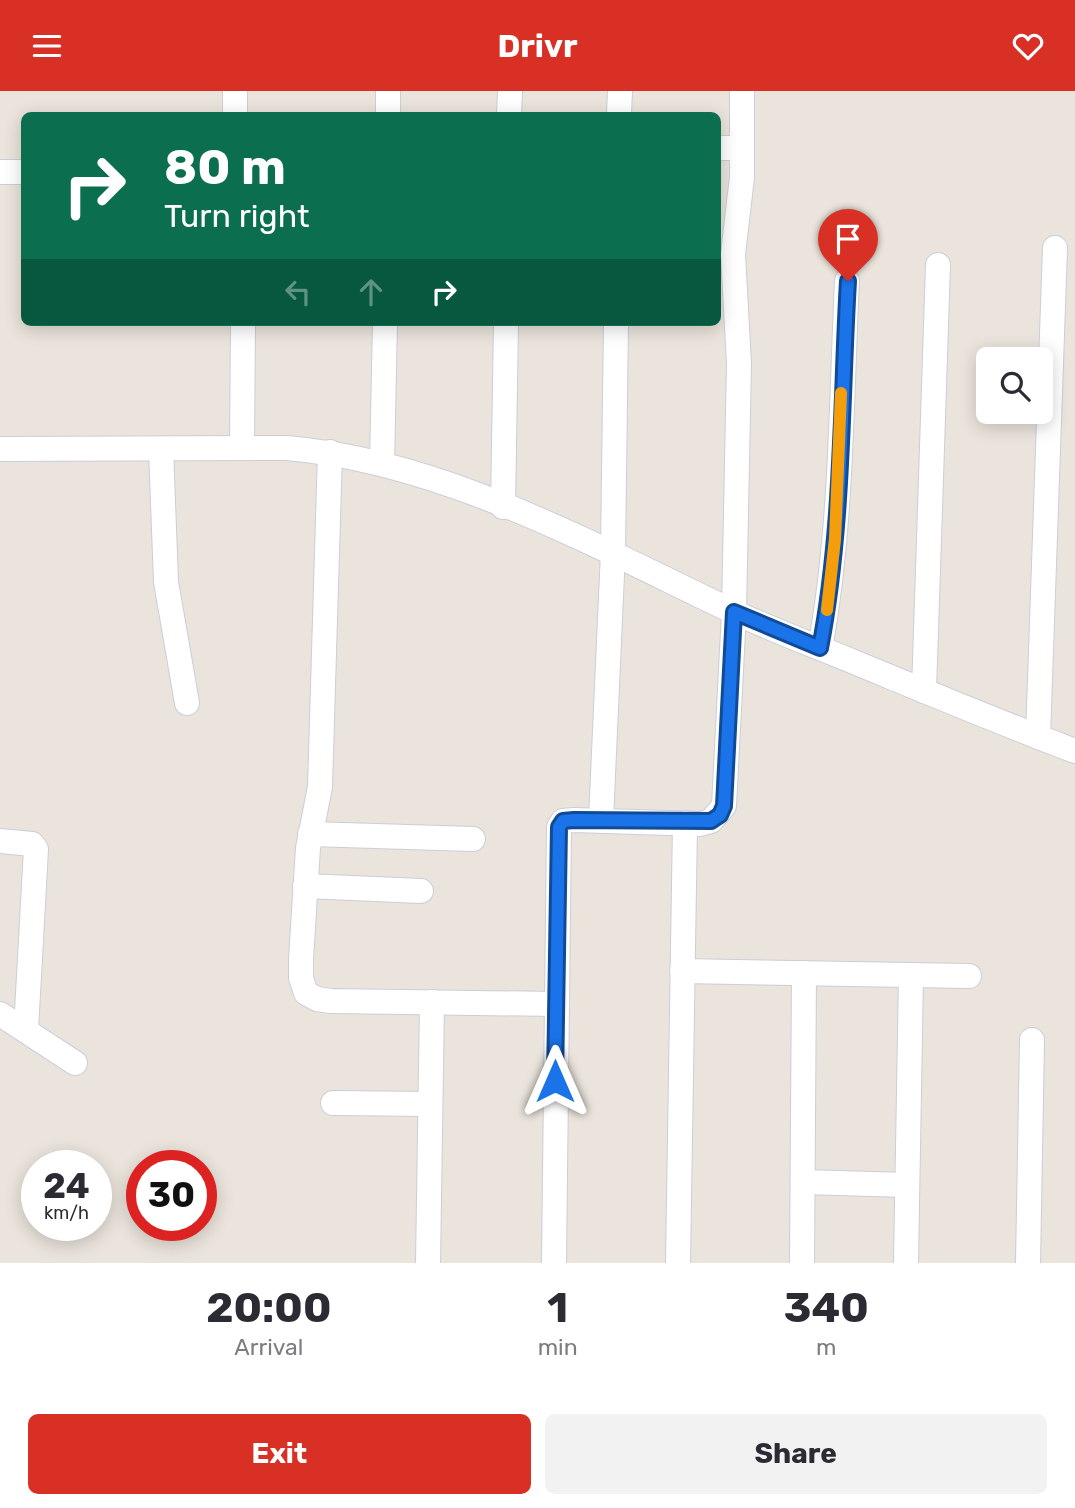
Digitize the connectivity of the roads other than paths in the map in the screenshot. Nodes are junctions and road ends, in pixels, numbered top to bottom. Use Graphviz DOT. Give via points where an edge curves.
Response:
graph roads {
  1 [pos="235,91"];
  2 [pos="388,91"];
  3 [pos="510,91"];
  4 [pos="620,91"];
  5 [pos="742,91"];
  6 [pos="236,112"];
  7 [pos="388,112"];
  8 [pos="509,112"];
  9 [pos="619,112"];
  10 [pos="730,148"];
  11 [pos="0,172"];
  12 [pos="21,172"];
  13 [pos="1055,248"];
  14 [pos="938,265"];
  15 [pos="848,281"];
  16 [pos="243,326"];
  17 [pos="384,326"];
  18 [pos="506,326"];
  19 [pos="616,326"];
  20 [pos="242,448"];
  21 [pos="0,449"];
  22 [pos="161,449"];
  23 [pos="330,452"];
  24 [pos="382,463"];
  25 [pos="503,507"];
  26 [pos="613,552"];
  27 [pos="734,612"];
  28 [pos="820,648"];
  29 [pos="924,691"];
  30 [pos="187,703"];
  31 [pos="1038,737"];
  32 [pos="1075,751"];
  33 [pos="601,820"];
  34 [pos="685,823"];
  35 [pos="310,835"];
  36 [pos="473,838"];
  37 [pos="0,841"];
  38 [pos="305,886"];
  39 [pos="421,891"];
  40 [pos="682,971"];
  41 [pos="804,973"];
  42 [pos="911,975"];
  43 [pos="968,976"];
  44 [pos="432,1002"];
  45 [pos="556,1004"];
  46 [pos="0,1014"];
  47 [pos="26,1030"];
  48 [pos="1032,1040"];
  49 [pos="75,1063"];
  50 [pos="333,1103"];
  51 [pos="430,1104"];
  52 [pos="803,1182"];
  53 [pos="907,1185"];
  54 [pos="428,1263"];
  55 [pos="554,1263"];
  56 [pos="678,1263"];
  57 [pos="802,1263"];
  58 [pos="906,1263"];
  59 [pos="1028,1263"];
  1 -- 6 [label="street"];
  2 -- 7 [label="street"];
  3 -- 8 [label="street"];
  4 -- 9 [label="street"];
  5 -- 10 [label="street"];
  10 -- 27 [label="street" via="742,177 733,254 738,364"];
  11 -- 12 [label="street"];
  13 -- 31 [label="street"];
  14 -- 29 [label="street"];
  15 -- 28 [label="street" via="835,539"];
  16 -- 20 [label="street"];
  17 -- 24 [label="street"];
  18 -- 25 [label="street"];
  19 -- 26 [label="street"];
  20 -- 22 [label="street"];
  20 -- 23 [label="street"];
  21 -- 22 [label="street"];
  22 -- 30 [label="street" via="166,582"];
  23 -- 24 [label="street"];
  23 -- 35 [label="street" via="320,787"];
  24 -- 25 [label="street"];
  25 -- 26 [label="street"];
  26 -- 27 [label="street"];
  26 -- 33 [label="street"];
  27 -- 28 [label="street"];
  27 -- 34 [label="street" via="724,806 711,821"];
  28 -- 29 [label="street"];
  29 -- 31 [label="street"];
  31 -- 32 [label="street"];
  33 -- 34 [label="street"];
  33 -- 45 [label="street" via="563,821 559,827"];
  34 -- 40 [label="street"];
  35 -- 36 [label="street"];
  35 -- 38 [label="street"];
  37 -- 47 [label="street" via="32,844 36,849"];
  38 -- 39 [label="street"];
  38 -- 44 [label="street" via="301,978 306,993 331,1001"];
  40 -- 41 [label="street"];
  40 -- 56 [label="street"];
  41 -- 42 [label="street"];
  41 -- 52 [label="street"];
  42 -- 43 [label="street"];
  42 -- 53 [label="street"];
  44 -- 45 [label="street"];
  44 -- 51 [label="street"];
  45 -- 55 [label="street"];
  46 -- 47 [label="street"];
  47 -- 49 [label="street"];
  48 -- 59 [label="street"];
  50 -- 51 [label="street"];
  51 -- 54 [label="street"];
  52 -- 53 [label="street"];
  52 -- 57 [label="street"];
  53 -- 58 [label="street"];
}
